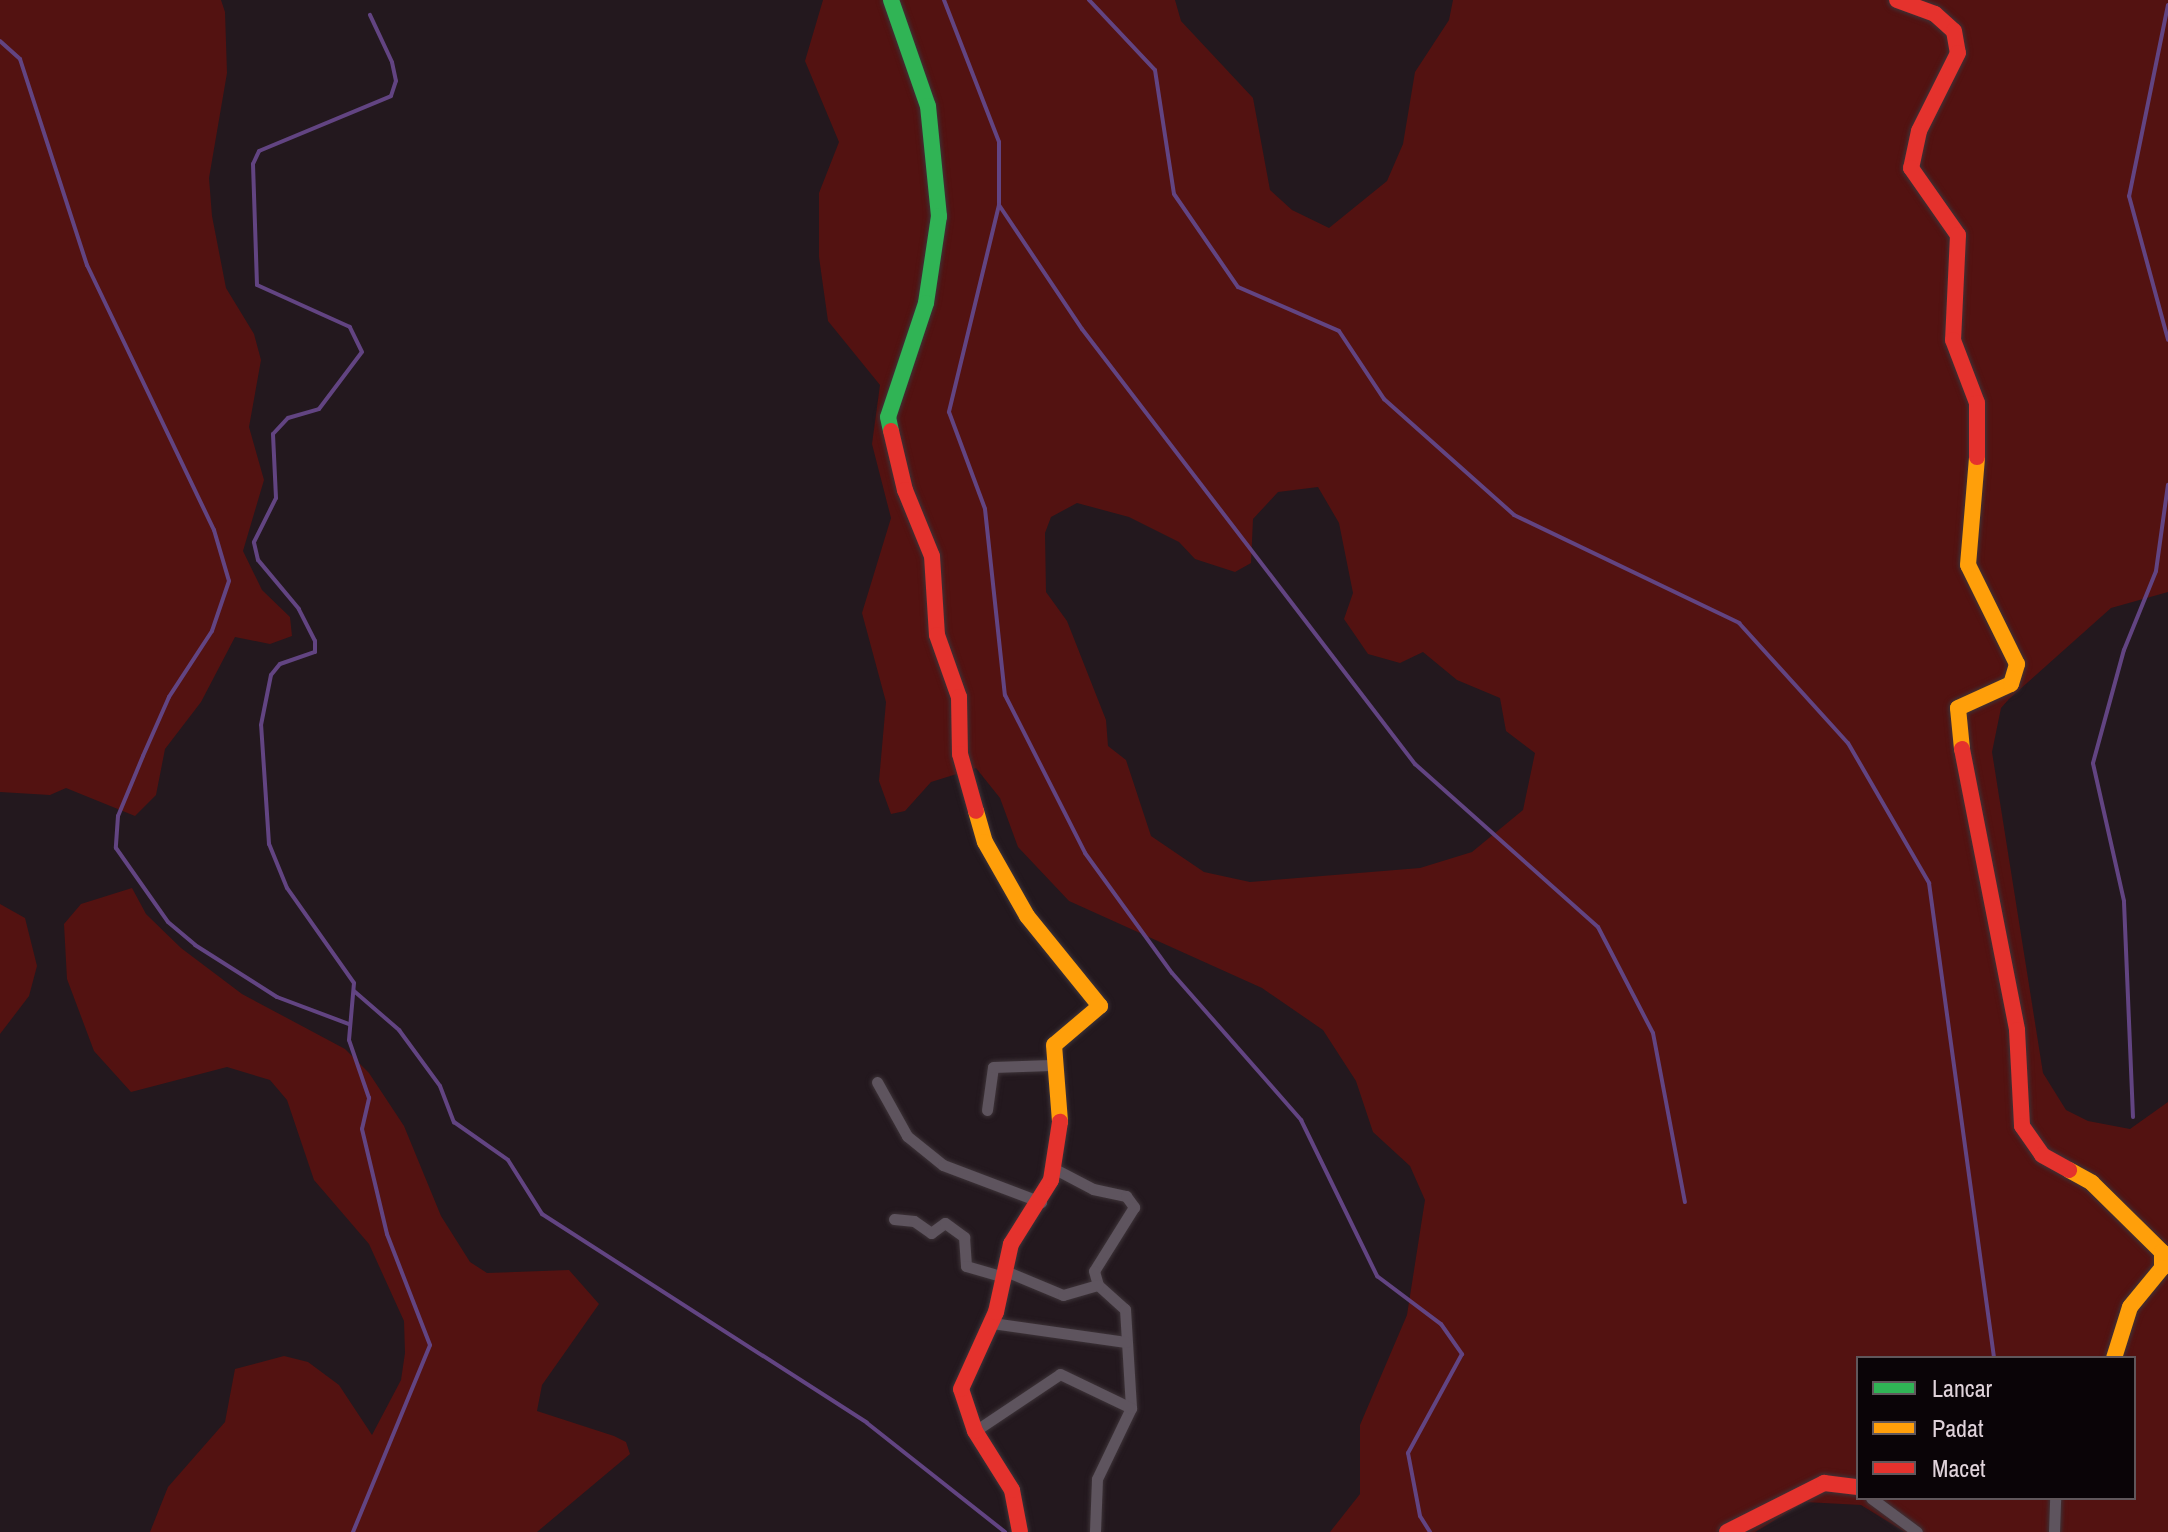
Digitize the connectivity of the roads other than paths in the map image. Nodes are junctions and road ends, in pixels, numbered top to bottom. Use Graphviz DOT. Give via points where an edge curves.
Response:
graph roads {
  1 [pos="891,0"];
  2 [pos="1897,0"];
  3 [pos="1051,1065"];
  4 [pos="877,1082"];
  5 [pos="987,1110"];
  6 [pos="1053,1168"];
  7 [pos="1041,1202"];
  8 [pos="894,1219"];
  9 [pos="1002,1273"];
  10 [pos="1098,1285"];
  11 [pos="992,1323"];
  12 [pos="1126,1342"];
  13 [pos="2115,1356"];
  14 [pos="1131,1408"];
  15 [pos="975,1431"];
  16 [pos="1856,1487"];
  17 [pos="1874,1500"];
  18 [pos="2055,1500"];
  19 [pos="1020,1532"];
  20 [pos="1095,1532"];
  21 [pos="1727,1532"];
  22 [pos="1917,1532"];
  23 [pos="2054,1532"];
  1 -- 3 [label="street" via="928,106 939,216 926,303 888,417 905,490 932,556 937,635 959,697 960,754 985,842 1027,916 1100,1006 1057,1039"];
  2 -- 13 [label="street" via="1935,14 1954,31 1958,53 1919,131 1911,168 1958,235 1953,340 1977,403 1979,436 1968,565 2017,664 2011,684 1958,708 1964,775 2017,1030 2022,1126 2042,1155 2092,1183 2162,1252 2162,1268 2130,1307"];
  3 -- 5 [label="street" via="993,1067"];
  3 -- 6 [label="street" via="1062,1107"];
  4 -- 7 [label="street" via="907,1136 943,1165"];
  6 -- 7 [label="street"];
  6 -- 10 [label="street" via="1133,1201 1132,1213 1094,1271"];
  7 -- 9 [label="street" via="1011,1244"];
  8 -- 9 [label="street" via="914,1221 931,1233 945,1223 964,1237 966,1266"];
  9 -- 10 [label="street" via="1063,1295"];
  9 -- 11 [label="street"];
  10 -- 12 [label="street" via="1125,1309"];
  11 -- 12 [label="street"];
  11 -- 15 [label="street" via="961,1389"];
  12 -- 14 [label="street"];
  14 -- 15 [label="street" via="1060,1374"];
  14 -- 20 [label="street" via="1097,1479"];
  15 -- 19 [label="street" via="1012,1490"];
  16 -- 21 [label="street" via="1824,1483"];
  17 -- 22 [label="street"];
  18 -- 23 [label="street"];
}
